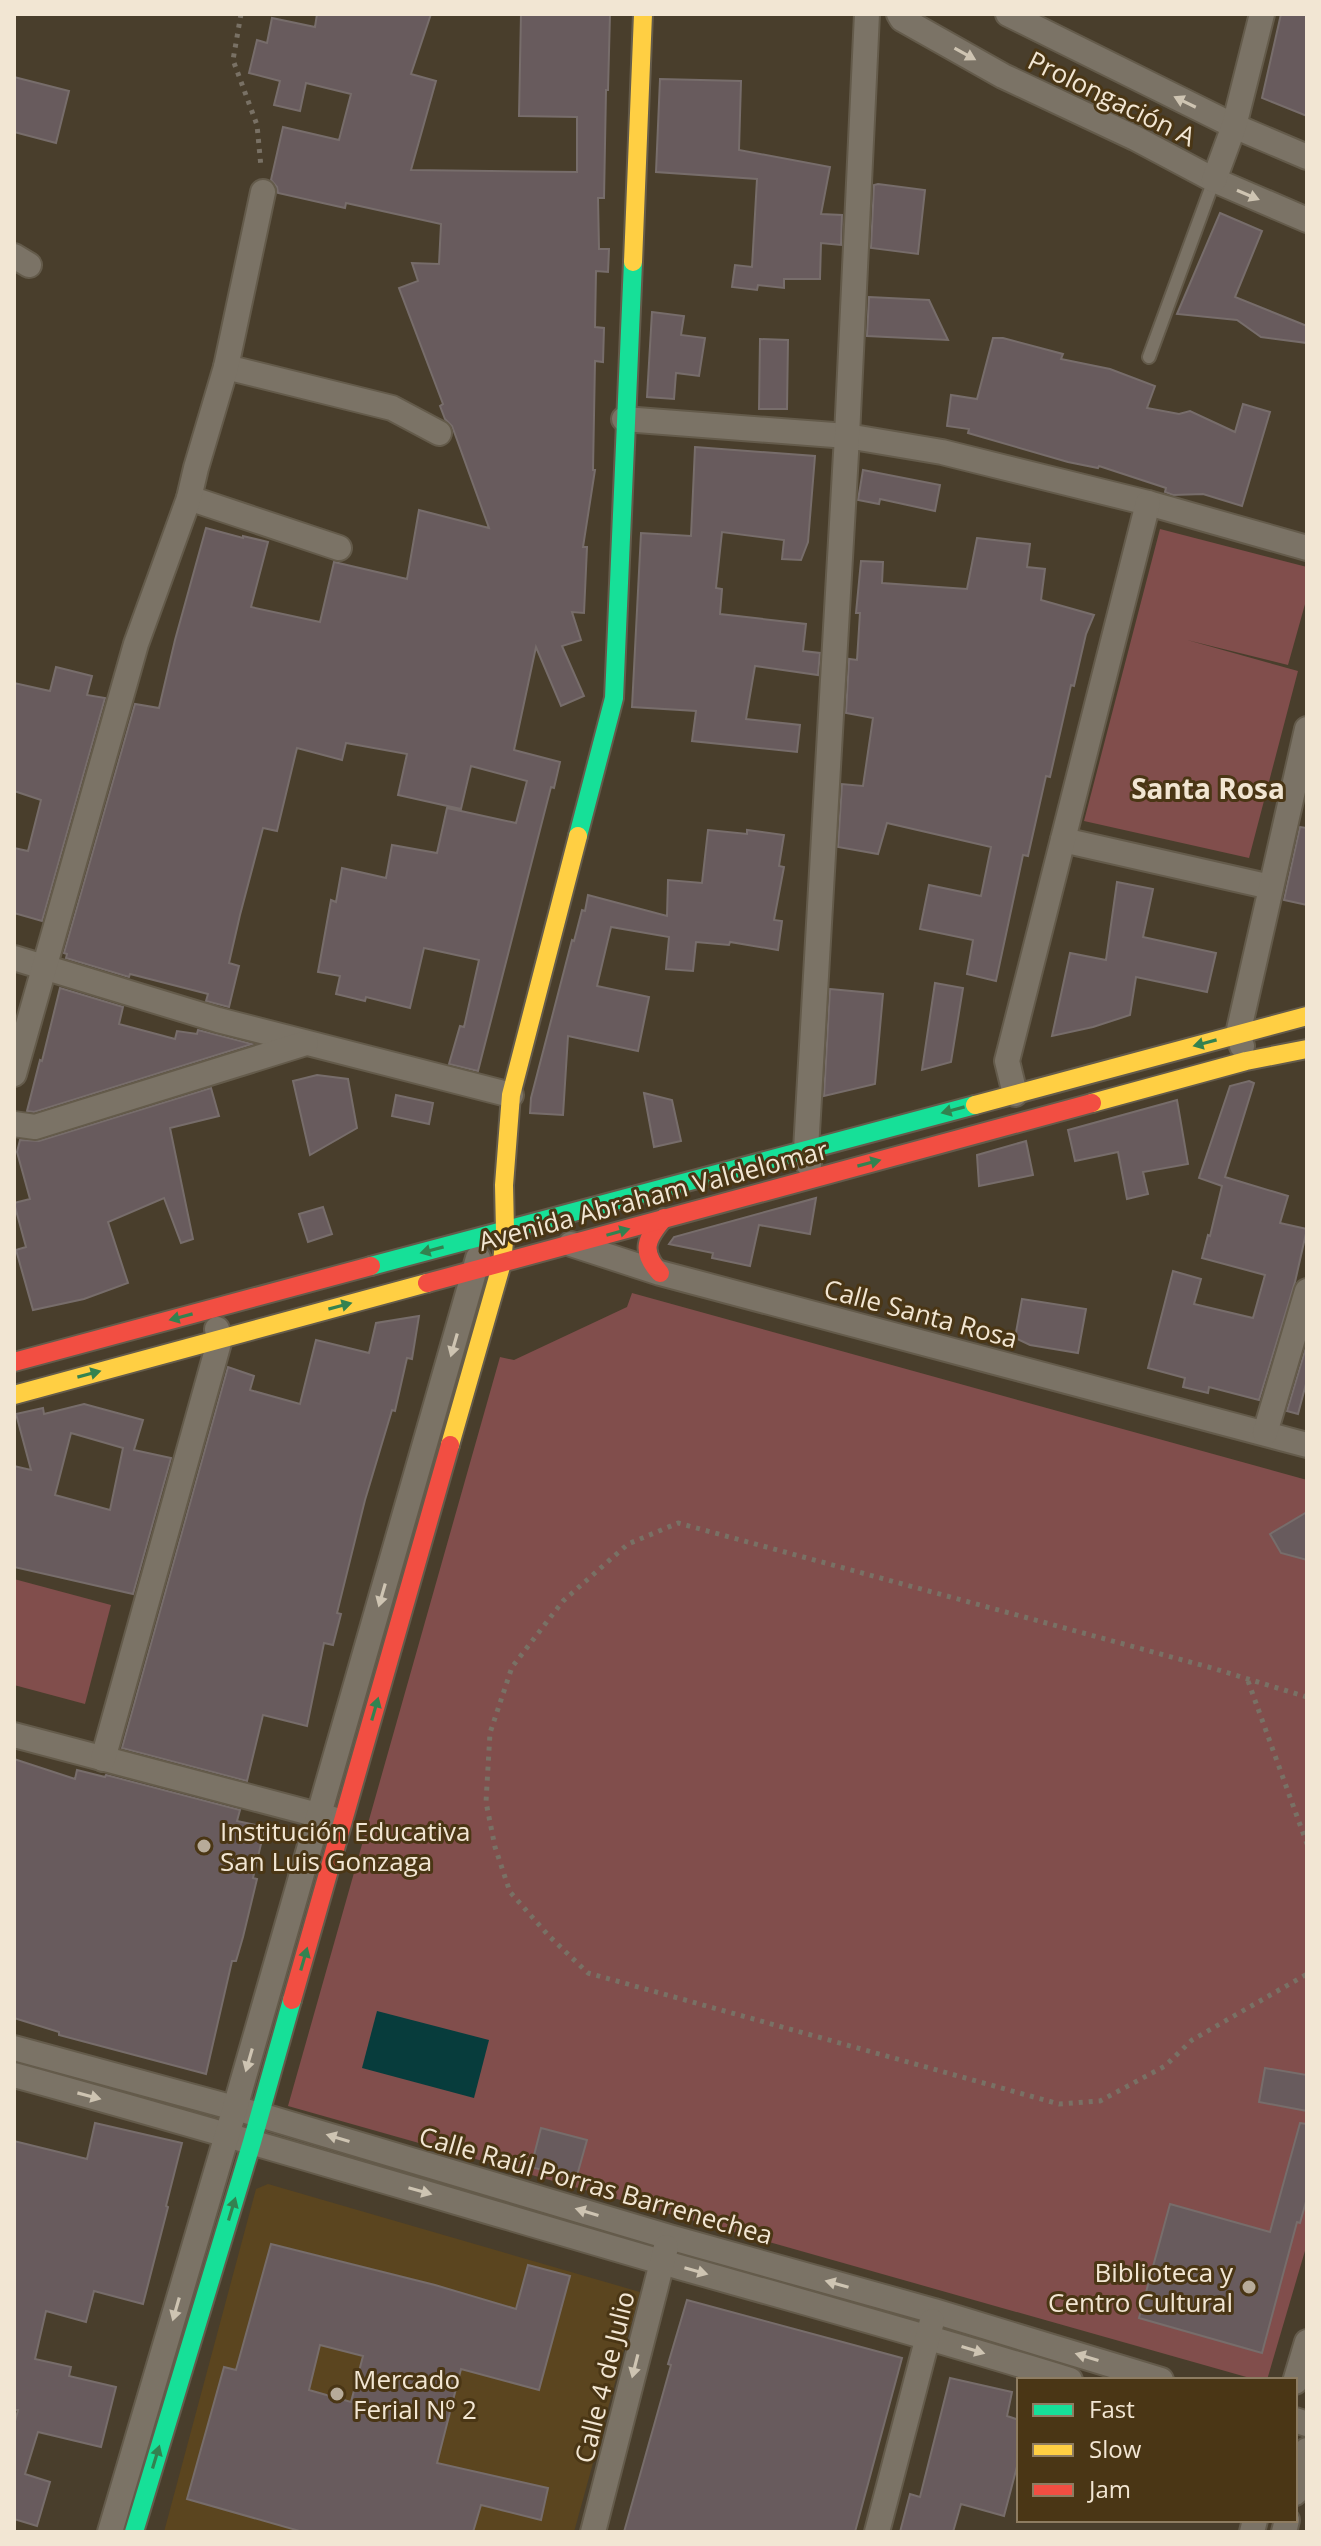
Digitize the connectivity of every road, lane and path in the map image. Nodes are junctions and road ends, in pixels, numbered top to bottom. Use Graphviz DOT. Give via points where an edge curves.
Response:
graph roads {
  1 [pos="241,14"];
  2 [pos="643,14"];
  3 [pos="867,14"];
  4 [pos="899,14"];
  5 [pos="1262,14"];
  6 [pos="1018,16"];
  7 [pos="1234,126"];
  8 [pos="1307,157"];
  9 [pos="1214,180"];
  10 [pos="263,192"];
  11 [pos="1307,220"];
  12 [pos="1149,357"];
  13 [pos="226,367"];
  14 [pos="624,419"];
  15 [pos="439,433"];
  16 [pos="847,436"];
  17 [pos="189,498"];
  18 [pos="1148,503"];
  19 [pos="339,548"];
  20 [pos="1307,548"];
  21 [pos="1307,729"];
  22 [pos="1063,840"];
  23 [pos="1271,887"];
  24 [pos="14,958"];
  25 [pos="43,968"];
  26 [pos="1307,1016"];
  27 [pos="1238,1034"];
  28 [pos="308,1043"];
  29 [pos="1307,1049"];
  30 [pos="1246,1061"];
  31 [pos="14,1074"];
  32 [pos="1015,1094"];
  33 [pos="511,1095"];
  34 [pos="14,1124"];
  35 [pos="806,1150"];
  36 [pos="811,1179"];
  37 [pos="504,1185"];
  38 [pos="664,1218"];
  39 [pos="504,1232"];
  40 [pos="574,1245"];
  41 [pos="502,1263"];
  42 [pos="475,1270"];
  43 [pos="660,1273"];
  44 [pos="1307,1291"];
  45 [pos="211,1309"];
  46 [pos="220,1339"];
  47 [pos="14,1362"];
  48 [pos="14,1395"];
  49 [pos="1265,1433"];
  50 [pos="1307,1445"];
  51 [pos="1247,1680"];
  52 [pos="1307,1697"];
  53 [pos="14,1735"];
  54 [pos="103,1759"];
  55 [pos="319,1816"];
  56 [pos="343,1822"];
  57 [pos="1307,1844"];
  58 [pos="1307,1974"];
  59 [pos="14,2048"];
  60 [pos="14,2075"];
  61 [pos="235,2108"];
  62 [pos="260,2115"];
  63 [pos="227,2134"];
  64 [pos="252,2142"];
  65 [pos="669,2237"];
  66 [pos="662,2262"];
  67 [pos="934,2311"];
  68 [pos="927,2336"];
  69 [pos="1307,2342"];
  70 [pos="1064,2378"];
  71 [pos="1154,2378"];
  72 [pos="1296,2378"];
  73 [pos="1307,2451"];
  74 [pos="1297,2486"];
  75 [pos="110,2532"];
  76 [pos="134,2532"];
  77 [pos="593,2532"];
  78 [pos="877,2532"];
  1 -- 10 [label="path" via="233,60 257,125"];
  2 -- 14 [label="street"];
  3 -- 16 [label="street"];
  4 -- 9 [label="street, Prolongación A, one-way" via="1003,76"];
  5 -- 7 [label="street"];
  7 -- 6 [label="street, Prolongación A, one-way"];
  7 -- 8 [label="street, Prolongación A"];
  7 -- 9 [label="street"];
  9 -- 11 [label="street, Prolongación A, one-way"];
  9 -- 12 [label="lane"];
  10 -- 13 [label="street"];
  13 -- 15 [label="street" via="392,408"];
  13 -- 17 [label="street"];
  14 -- 16 [label="street"];
  14 -- 33 [label="street" via="614,698"];
  16 -- 18 [label="street" via="942,452"];
  16 -- 35 [label="street"];
  17 -- 19 [label="street"];
  17 -- 25 [label="street" via="136,644"];
  18 -- 20 [label="street"];
  18 -- 22 [label="street"];
  21 -- 23 [label="street"];
  22 -- 23 [label="street"];
  22 -- 32 [label="street" via="1007,1061"];
  23 -- 27 [label="street"];
  24 -- 25 [label="street"];
  25 -- 28 [label="street"];
  25 -- 31 [label="street"];
  26 -- 27 [label="street, Avenida Abraham Valdelomar"];
  27 -- 30 [label="street"];
  27 -- 32 [label="street, Avenida Abraham Valdelomar, one-way"];
  28 -- 33 [label="street"];
  28 -- 34 [label="street" via="35,1127"];
  29 -- 30 [label="street, Avenida Abraham Valdelomar"];
  36 -- 30 [label="street, Avenida Abraham Valdelomar, one-way"];
  32 -- 35 [label="street, Avenida Abraham Valdelomar, one-way"];
  33 -- 37 [label="street"];
  35 -- 36 [label="street"];
  35 -- 39 [label="street, Avenida Abraham Valdelomar"];
  36 -- 38 [label="street, Avenida Abraham Valdelomar"];
  37 -- 39 [label="street"];
  40 -- 38 [label="street, Avenida Abraham Valdelomar, one-way"];
  38 -- 43 [label="street" via="646,1249"];
  39 -- 40 [label="street, Calle Santa Rosa"];
  39 -- 41 [label="street"];
  39 -- 42 [label="street"];
  39 -- 45 [label="street, Avenida Abraham Valdelomar, one-way"];
  40 -- 41 [label="street, Avenida Abraham Valdelomar"];
  40 -- 43 [label="street, Calle Santa Rosa"];
  41 -- 42 [label="street, Avenida Abraham Valdelomar"];
  56 -- 41 [label="street, one-way"];
  46 -- 42 [label="street, Avenida Abraham Valdelomar, one-way"];
  42 -- 55 [label="street, one-way"];
  43 -- 49 [label="street, Calle Santa Rosa"];
  44 -- 49 [label="street"];
  45 -- 46 [label="street"];
  45 -- 47 [label="street, Avenida Abraham Valdelomar, one-way"];
  48 -- 46 [label="street, Avenida Abraham Valdelomar, one-way"];
  46 -- 54 [label="street"];
  49 -- 50 [label="street, Calle Santa Rosa"];
  51 -- 52 [label="path"];
  51 -- 57 [label="path"];
  51 -- 58 [label="path" via="678,1523 628,1544 563,1601 512,1667 490,1733 486,1802 510,1892 588,1973 1059,2104 1100,2101 1165,2066 1192,2040"];
  53 -- 54 [label="street"];
  54 -- 55 [label="street"];
  55 -- 56 [label="street"];
  55 -- 61 [label="street, one-way"];
  62 -- 56 [label="street, one-way"];
  59 -- 61 [label="street, Calle Raúl Porras Barrenechea"];
  60 -- 63 [label="street, Calle Raúl Porras Barrenechea, one-way"];
  61 -- 62 [label="street, Calle Raúl Porras Barrenechea"];
  61 -- 63 [label="street"];
  62 -- 64 [label="street"];
  65 -- 62 [label="street, Calle Raúl Porras Barrenechea, one-way"];
  63 -- 64 [label="street, Calle Raúl Porras Barrenechea"];
  63 -- 75 [label="street, one-way"];
  64 -- 66 [label="street, Calle Raúl Porras Barrenechea, one-way"];
  76 -- 64 [label="street, one-way"];
  65 -- 66 [label="street, Calle 4 de Julio"];
  67 -- 65 [label="street, Calle Raúl Porras Barrenechea, one-way"];
  66 -- 68 [label="street, Calle Raúl Porras Barrenechea, one-way"];
  66 -- 77 [label="street, Calle 4 de Julio, one-way"];
  67 -- 68 [label="street"];
  71 -- 67 [label="street, Calle Raúl Porras Barrenechea, one-way"];
  68 -- 70 [label="street, Calle Raúl Porras Barrenechea, one-way"];
  68 -- 78 [label="street"];
  69 -- 72 [label="street"];
  73 -- 74 [label="street"];
}
